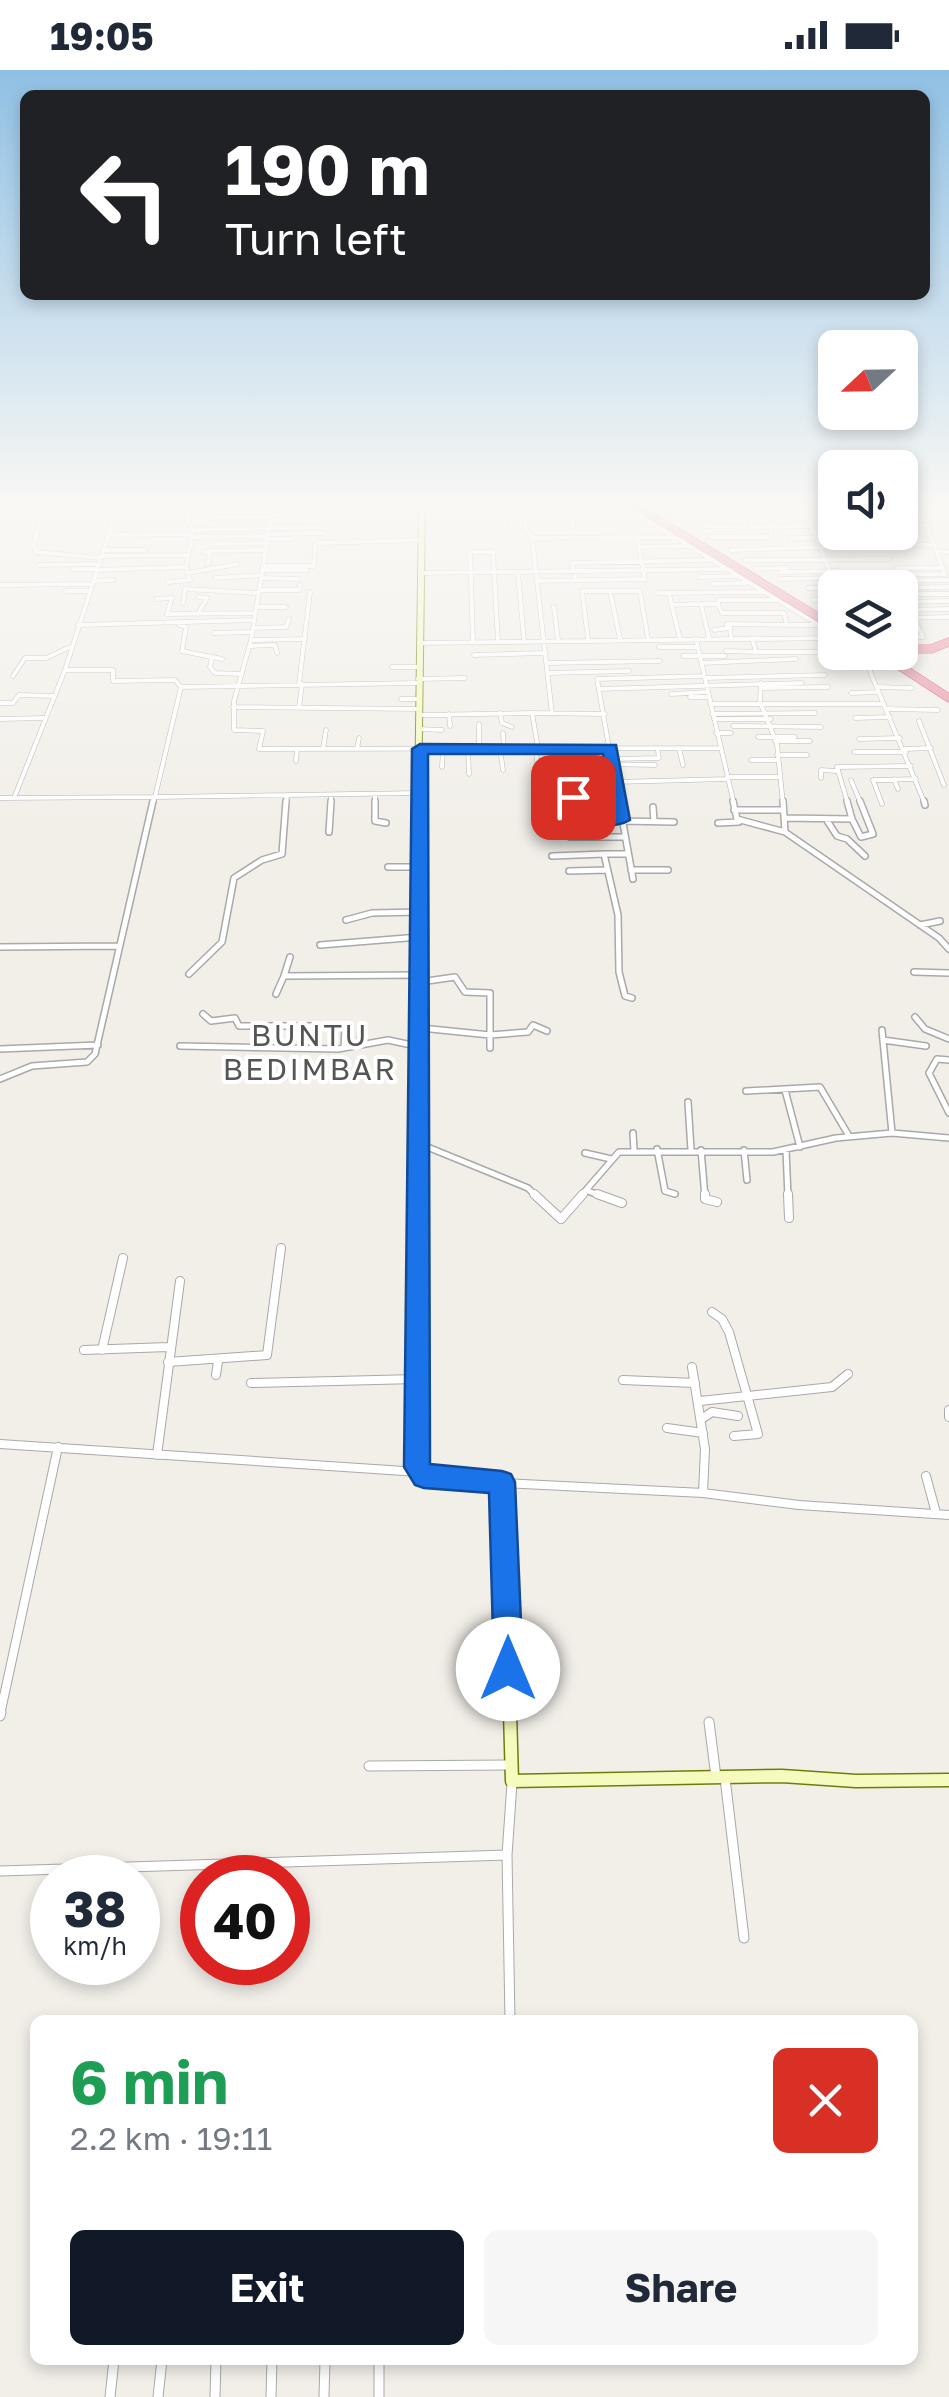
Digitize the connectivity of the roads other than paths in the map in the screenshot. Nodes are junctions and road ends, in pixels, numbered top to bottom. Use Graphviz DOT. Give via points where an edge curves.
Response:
graph roads {
  1 [pos="255,613"];
  2 [pos="82,614"];
  3 [pos="168,614"];
  4 [pos="198,614"];
  5 [pos="221,614"];
  6 [pos="251,614"];
  7 [pos="304,614"];
  8 [pos="419,614"];
  9 [pos="472,614"];
  10 [pos="496,614"];
  11 [pos="522,614"];
  12 [pos="540,614"];
  13 [pos="555,614"];
  14 [pos="585,614"];
  15 [pos="615,614"];
  16 [pos="644,614"];
  17 [pos="673,614"];
  18 [pos="703,614"];
  19 [pos="783,614"];
  20 [pos="949,617"];
  21 [pos="918,618"];
  22 [pos="289,619"];
  23 [pos="206,620"];
  24 [pos="786,622"];
  25 [pos="757,625"];
  26 [pos="818,625"];
  27 [pos="78,626"];
  28 [pos="172,626"];
  29 [pos="727,628"];
  30 [pos="918,628"];
  31 [pos="204,630"];
  32 [pos="252,630"];
  33 [pos="714,630"];
  34 [pos="214,633"];
  35 [pos="818,636"];
  36 [pos="918,637"];
  37 [pos="709,638"];
  38 [pos="731,638"];
  39 [pos="752,638"];
  40 [pos="766,638"];
  41 [pos="305,639"];
  42 [pos="620,639"];
  43 [pos="648,639"];
  44 [pos="680,639"];
  45 [pos="696,639"];
  46 [pos="544,640"];
  47 [pos="558,640"];
  48 [pos="588,640"];
  49 [pos="524,641"];
  50 [pos="473,642"];
  51 [pos="498,642"];
  52 [pos="949,642"];
  53 [pos="250,643"];
  54 [pos="419,643"];
  55 [pos="72,646"];
  56 [pos="697,647"];
  57 [pos="659,648"];
  58 [pos="918,650"];
  59 [pos="756,652"];
  60 [pos="818,652"];
  61 [pos="277,653"];
  62 [pos="546,653"];
  63 [pos="474,655"];
  64 [pos="683,656"];
  65 [pos="212,658"];
  66 [pos="222,659"];
  67 [pos="701,659"];
  68 [pos="796,659"];
  69 [pos="660,662"];
  70 [pos="547,663"];
  71 [pos="770,665"];
  72 [pos="750,666"];
  73 [pos="790,666"];
  74 [pos="812,666"];
  75 [pos="392,667"];
  76 [pos="419,667"];
  77 [pos="65,670"];
  78 [pos="870,670"];
  79 [pos="908,670"];
  80 [pos="912,670"];
  81 [pos="629,672"];
  82 [pos="548,673"];
  83 [pos="225,674"];
  84 [pos="242,674"];
  85 [pos="752,675"];
  86 [pos="773,675"];
  87 [pos="793,675"];
  88 [pos="816,675"];
  89 [pos="825,675"];
  90 [pos="13,676"];
  91 [pos="668,676"];
  92 [pos="465,678"];
  93 [pos="705,679"];
  94 [pos="418,681"];
  95 [pos="238,684"];
  96 [pos="300,684"];
  97 [pos="802,684"];
  98 [pos="223,685"];
  99 [pos="671,685"];
  100 [pos="761,686"];
  101 [pos="181,687"];
  102 [pos="828,687"];
  103 [pos="746,688"];
  104 [pos="912,688"];
  105 [pos="599,689"];
  106 [pos="879,690"];
  107 [pos="851,693"];
  108 [pos="671,694"];
  109 [pos="949,695"];
  110 [pos="53,696"];
  111 [pos="690,697"];
  112 [pos="709,698"];
  113 [pos="418,699"];
  114 [pos="402,700"];
  115 [pos="0,703"];
  116 [pos="764,705"];
  117 [pos="233,706"];
  118 [pos="886,706"];
  119 [pos="299,708"];
  120 [pos="369,708"];
  121 [pos="938,710"];
  122 [pos="419,712"];
  123 [pos="815,712"];
  124 [pos="532,713"];
  125 [pos="449,714"];
  126 [pos="500,714"];
  127 [pos="552,714"];
  128 [pos="606,714"];
  129 [pos="770,716"];
  130 [pos="713,717"];
  131 [pos="890,717"];
  132 [pos="44,718"];
  133 [pos="855,718"];
  134 [pos="0,719"];
  135 [pos="367,720"];
  136 [pos="920,721"];
  137 [pos="479,724"];
  138 [pos="450,726"];
  139 [pos="512,727"];
  140 [pos="821,727"];
  141 [pos="772,728"];
  142 [pos="420,729"];
  143 [pos="326,730"];
  144 [pos="442,730"];
  145 [pos="503,732"];
  146 [pos="758,736"];
  147 [pos="795,736"];
  148 [pos="717,737"];
  149 [pos="360,738"];
  150 [pos="900,738"];
  151 [pos="774,739"];
  152 [pos="859,739"];
  153 [pos="709,740"];
  154 [pos="310,741"];
  155 [pos="810,741"];
  156 [pos="468,748"];
  157 [pos="479,748"];
  158 [pos="537,748"];
  159 [pos="546,748"];
  160 [pos="675,748"];
  161 [pos="719,748"];
  162 [pos="930,748"];
  163 [pos="297,749"];
  164 [pos="309,749"];
  165 [pos="358,749"];
  166 [pos="420,749"];
  167 [pos="443,749"];
  168 [pos="502,749"];
  169 [pos="586,749"];
  170 [pos="610,749"];
  171 [pos="905,750"];
  172 [pos="319,751"];
  173 [pos="854,752"];
  174 [pos="807,756"];
  175 [pos="777,757"];
  176 [pos="586,758"];
  177 [pos="658,758"];
  178 [pos="672,760"];
  179 [pos="752,760"];
  180 [pos="296,761"];
  181 [pos="613,762"];
  182 [pos="547,763"];
  183 [pos="683,765"];
  184 [pos="442,766"];
  185 [pos="912,766"];
  186 [pos="502,770"];
  187 [pos="836,771"];
  188 [pos="538,773"];
  189 [pos="469,774"];
  190 [pos="780,777"];
  191 [pos="727,778"];
  192 [pos="821,778"];
  193 [pos="916,779"];
  194 [pos="851,780"];
  195 [pos="894,780"];
  196 [pos="616,782"];
  197 [pos="371,783"];
  198 [pos="944,784"];
  199 [pos="898,789"];
  200 [pos="419,793"];
  201 [pos="377,794"];
  202 [pos="287,795"];
  203 [pos="331,795"];
  204 [pos="574,796"];
  205 [pos="156,797"];
  206 [pos="0,798"];
  207 [pos="14,798"];
  208 [pos="882,804"];
  209 [pos="926,805"];
  210 [pos="550,806"];
  211 [pos="653,807"];
  212 [pos="734,810"];
  213 [pos="784,814"];
  214 [pos="826,819"];
  215 [pos="852,819"];
  216 [pos="622,820"];
  217 [pos="654,822"];
  218 [pos="674,822"];
  219 [pos="718,822"];
  220 [pos="740,822"];
  221 [pos="386,823"];
  222 [pos="329,832"];
  223 [pos="785,832"];
  224 [pos="570,837"];
  225 [pos="624,837"];
  226 [pos="604,854"];
  227 [pos="627,854"];
  228 [pos="552,856"];
  229 [pos="865,856"];
  230 [pos="388,867"];
  231 [pos="420,867"];
  232 [pos="607,870"];
  233 [pos="631,870"];
  234 [pos="668,870"];
  235 [pos="569,871"];
  236 [pos="633,879"];
  237 [pos="420,912"];
  238 [pos="346,920"];
  239 [pos="940,921"];
  240 [pos="918,925"];
  241 [pos="419,937"];
  242 [pos="320,945"];
  243 [pos="118,946"];
  244 [pos="0,947"];
  245 [pos="949,949"];
  246 [pos="290,957"];
  247 [pos="914,972"];
  248 [pos="189,974"];
  249 [pos="949,974"];
  250 [pos="284,976"];
  251 [pos="420,979"];
  252 [pos="622,990"];
  253 [pos="276,994"];
  254 [pos="614,995"];
  255 [pos="632,998"];
  256 [pos="203,1014"];
  257 [pos="915,1017"];
  258 [pos="421,1028"];
  259 [pos="882,1030"];
  260 [pos="547,1031"];
  261 [pos="361,1032"];
  262 [pos="490,1034"];
  263 [pos="949,1039"];
  264 [pos="884,1040"];
  265 [pos="360,1045"];
  266 [pos="98,1046"];
  267 [pos="180,1046"];
  268 [pos="926,1046"];
  269 [pos="421,1047"];
  270 [pos="344,1048"];
  271 [pos="490,1048"];
  272 [pos="0,1049"];
  273 [pos="949,1060"];
  274 [pos="930,1077"];
  275 [pos="0,1079"];
  276 [pos="785,1090"];
  277 [pos="746,1091"];
  278 [pos="688,1102"];
  279 [pos="949,1113"];
  280 [pos="634,1132"];
  281 [pos="892,1133"];
  282 [pos="849,1136"];
  283 [pos="949,1138"];
  284 [pos="420,1147"];
  285 [pos="800,1147"];
  286 [pos="657,1149"];
  287 [pos="634,1150"];
  288 [pos="692,1150"];
  289 [pos="701,1150"];
  290 [pos="744,1150"];
  291 [pos="786,1150"];
  292 [pos="585,1153"];
  293 [pos="611,1159"];
  294 [pos="747,1180"];
  295 [pos="588,1191"];
  296 [pos="675,1194"];
  297 [pos="716,1202"];
  298 [pos="622,1203"];
  299 [pos="789,1218"];
  300 [pos="282,1248"];
  301 [pos="123,1258"];
  302 [pos="180,1282"];
  303 [pos="712,1312"];
  304 [pos="168,1347"];
  305 [pos="84,1350"];
  306 [pos="102,1350"];
  307 [pos="218,1361"];
  308 [pos="168,1362"];
  309 [pos="692,1367"];
  310 [pos="848,1374"];
  311 [pos="216,1375"];
  312 [pos="417,1379"];
  313 [pos="623,1380"];
  314 [pos="251,1382"];
  315 [pos="695,1383"];
  316 [pos="747,1396"];
  317 [pos="700,1401"];
  318 [pos="738,1416"];
  319 [pos="702,1419"];
  320 [pos="668,1428"];
  321 [pos="702,1432"];
  322 [pos="734,1436"];
  323 [pos="0,1444"];
  324 [pos="58,1446"];
  325 [pos="157,1455"];
  326 [pos="419,1472"];
  327 [pos="926,1476"];
  328 [pos="502,1482"];
  329 [pos="703,1493"];
  330 [pos="936,1513"];
  331 [pos="949,1515"];
  332 [pos="0,1716"];
  333 [pos="709,1722"];
  334 [pos="369,1766"];
  335 [pos="511,1766"];
  336 [pos="720,1778"];
  337 [pos="949,1780"];
  338 [pos="512,1781"];
  339 [pos="507,1855"];
  340 [pos="0,1871"];
  341 [pos="744,1938"];
  342 [pos="510,2015"];
  343 [pos="113,2365"];
  344 [pos="161,2365"];
  345 [pos="216,2365"];
  346 [pos="272,2365"];
  347 [pos="325,2365"];
  348 [pos="379,2365"];
  349 [pos="110,2397"];
  350 [pos="158,2397"];
  351 [pos="215,2397"];
  352 [pos="271,2397"];
  353 [pos="324,2397"];
  354 [pos="378,2397"];
  1 -- 32 [label="street"];
  2 -- 27 [label="street"];
  3 -- 4 [label="street"];
  4 -- 5 [label="street"];
  6 -- 23 [label="street"];
  7 -- 41 [label="street"];
  8 -- 54 [label="street"];
  9 -- 50 [label="street"];
  10 -- 51 [label="street"];
  11 -- 49 [label="street"];
  12 -- 46 [label="street"];
  13 -- 47 [label="street"];
  14 -- 48 [label="street"];
  15 -- 42 [label="street"];
  16 -- 43 [label="street"];
  17 -- 44 [label="street"];
  18 -- 37 [label="street"];
  19 -- 24 [label="street"];
  20 -- 21 [label="street"];
  22 -- 32 [label="street" via="286,628"];
  23 -- 28 [label="street"];
  23 -- 31 [label="street"];
  25 -- 26 [label="street"];
  25 -- 29 [label="street"];
  25 -- 40 [label="street"];
  27 -- 28 [label="street"];
  27 -- 55 [label="street"];
  28 -- 65 [label="street" via="186,627 182,651"];
  29 -- 33 [label="street"];
  29 -- 38 [label="street"];
  30 -- 36 [label="street"];
  32 -- 34 [label="street"];
  32 -- 53 [label="street"];
  35 -- 40 [label="street"];
  37 -- 38 [label="street"];
  37 -- 45 [label="street"];
  38 -- 39 [label="street"];
  39 -- 40 [label="street"];
  39 -- 59 [label="street"];
  41 -- 53 [label="street"];
  41 -- 96 [label="street"];
  42 -- 43 [label="street"];
  42 -- 48 [label="street"];
  43 -- 44 [label="street"];
  44 -- 45 [label="street"];
  45 -- 56 [label="street"];
  46 -- 47 [label="street"];
  46 -- 49 [label="street"];
  46 -- 62 [label="street"];
  47 -- 48 [label="street"];
  49 -- 51 [label="street"];
  50 -- 51 [label="street"];
  50 -- 54 [label="street"];
  52 -- 58 [label="highway"];
  53 -- 61 [label="street" via="275,645"];
  53 -- 84 [label="street"];
  54 -- 76 [label="street"];
  55 -- 77 [label="street"];
  55 -- 90 [label="street" via="46,658 24,658"];
  56 -- 57 [label="street"];
  56 -- 67 [label="street"];
  59 -- 60 [label="street"];
  59 -- 67 [label="street"];
  62 -- 63 [label="street"];
  62 -- 70 [label="street"];
  64 -- 67 [label="street"];
  65 -- 66 [label="street"];
  65 -- 83 [label="street" via="211,669"];
  67 -- 68 [label="street"];
  67 -- 93 [label="street"];
  69 -- 70 [label="street"];
  70 -- 82 [label="street"];
  71 -- 86 [label="street"];
  72 -- 85 [label="street"];
  73 -- 87 [label="street"];
  74 -- 88 [label="street"];
  75 -- 76 [label="street"];
  76 -- 94 [label="street"];
  77 -- 101 [label="street" via="113,670 113,681 174,680"];
  77 -- 110 [label="street"];
  78 -- 106 [label="street"];
  79 -- 109 [label="highway"];
  80 -- 109 [label="highway"];
  81 -- 82 [label="street"];
  82 -- 127 [label="street"];
  83 -- 84 [label="street"];
  83 -- 98 [label="street"];
  84 -- 95 [label="street"];
  85 -- 86 [label="street"];
  85 -- 93 [label="street"];
  86 -- 87 [label="street"];
  87 -- 88 [label="street"];
  88 -- 89 [label="street"];
  91 -- 93 [label="street"];
  91 -- 99 [label="street"];
  91 -- 105 [label="street" via="599,678"];
  92 -- 94 [label="street"];
  93 -- 99 [label="street"];
  93 -- 100 [label="street"];
  93 -- 112 [label="street"];
  94 -- 96 [label="street"];
  94 -- 113 [label="street"];
  95 -- 96 [label="street"];
  95 -- 98 [label="street"];
  95 -- 117 [label="street"];
  96 -- 119 [label="street"];
  97 -- 100 [label="street"];
  98 -- 101 [label="street"];
  99 -- 105 [label="street"];
  100 -- 102 [label="street"];
  100 -- 103 [label="street"];
  100 -- 116 [label="street"];
  101 -- 205 [label="street"];
  104 -- 106 [label="street"];
  105 -- 128 [label="street"];
  106 -- 107 [label="street"];
  106 -- 118 [label="street"];
  108 -- 112 [label="street"];
  110 -- 115 [label="street" via="19,695"];
  110 -- 132 [label="street"];
  111 -- 112 [label="street"];
  112 -- 116 [label="street"];
  112 -- 130 [label="street"];
  113 -- 114 [label="street"];
  113 -- 122 [label="street"];
  116 -- 118 [label="street"];
  116 -- 129 [label="street"];
  117 -- 119 [label="street"];
  117 -- 163 [label="street" via="233,730 263,731 259,749"];
  118 -- 121 [label="street"];
  118 -- 131 [label="street"];
  119 -- 120 [label="street"];
  120 -- 122 [label="street"];
  120 -- 135 [label="street"];
  122 -- 125 [label="street"];
  122 -- 142 [label="street"];
  123 -- 129 [label="street"];
  124 -- 126 [label="street"];
  124 -- 127 [label="street"];
  124 -- 158 [label="street"];
  125 -- 126 [label="street"];
  125 -- 138 [label="street"];
  126 -- 139 [label="street"];
  127 -- 128 [label="street"];
  128 -- 170 [label="street"];
  129 -- 130 [label="street"];
  129 -- 141 [label="street"];
  130 -- 148 [label="street"];
  131 -- 133 [label="street"];
  131 -- 150 [label="street"];
  132 -- 134 [label="street"];
  132 -- 207 [label="street"];
  136 -- 162 [label="street"];
  137 -- 157 [label="street"];
  140 -- 141 [label="street"];
  141 -- 148 [label="street" via="732,729"];
  141 -- 151 [label="street"];
  142 -- 144 [label="street"];
  142 -- 166 [label="street"];
  143 -- 172 [label="street"];
  145 -- 168 [label="street"];
  146 -- 151 [label="street"];
  147 -- 151 [label="street"];
  148 -- 153 [label="street"];
  148 -- 161 [label="street"];
  149 -- 165 [label="street"];
  150 -- 152 [label="street"];
  150 -- 171 [label="street"];
  151 -- 155 [label="street"];
  151 -- 175 [label="street"];
  154 -- 164 [label="street"];
  156 -- 157 [label="street"];
  156 -- 167 [label="street"];
  156 -- 189 [label="street"];
  157 -- 168 [label="street"];
  158 -- 159 [label="street"];
  158 -- 168 [label="street"];
  158 -- 188 [label="street"];
  159 -- 169 [label="street"];
  159 -- 182 [label="street"];
  160 -- 161 [label="street"];
  160 -- 170 [label="street"];
  160 -- 178 [label="street"];
  160 -- 183 [label="street"];
  161 -- 191 [label="street"];
  162 -- 171 [label="street"];
  162 -- 198 [label="street"];
  163 -- 164 [label="street"];
  163 -- 180 [label="street"];
  164 -- 172 [label="street"];
  165 -- 166 [label="street"];
  165 -- 172 [label="street"];
  166 -- 167 [label="street"];
  166 -- 200 [label="street"];
  167 -- 184 [label="street"];
  168 -- 186 [label="street"];
  169 -- 170 [label="street"];
  169 -- 176 [label="street"];
  170 -- 181 [label="street"];
  171 -- 173 [label="street"];
  171 -- 185 [label="street"];
  174 -- 175 [label="street"];
  175 -- 179 [label="street"];
  175 -- 190 [label="street"];
  177 -- 181 [label="street"];
  181 -- 182 [label="street"];
  181 -- 196 [label="street"];
  182 -- 210 [label="street"];
  185 -- 187 [label="street"];
  185 -- 193 [label="street"];
  187 -- 192 [label="street" via="821,770"];
  187 -- 215 [label="street"];
  190 -- 191 [label="street"];
  190 -- 213 [label="street"];
  191 -- 196 [label="street"];
  191 -- 212 [label="street"];
  193 -- 195 [label="street"];
  193 -- 209 [label="street"];
  194 -- 215 [label="street" via="873,834 861,837"];
  195 -- 199 [label="street"];
  195 -- 208 [label="street" via="872,782"];
  196 -- 216 [label="street"];
  197 -- 201 [label="street"];
  200 -- 201 [label="street"];
  200 -- 231 [label="street"];
  201 -- 203 [label="street"];
  201 -- 221 [label="street" via="375,821"];
  202 -- 203 [label="street"];
  202 -- 205 [label="street"];
  202 -- 248 [label="street" via="282,854 234,878 222,942"];
  203 -- 222 [label="street"];
  204 -- 216 [label="street" via="578,819"];
  205 -- 207 [label="street"];
  205 -- 243 [label="street"];
  206 -- 207 [label="street"];
  211 -- 217 [label="street"];
  212 -- 213 [label="street"];
  212 -- 220 [label="street"];
  213 -- 214 [label="street"];
  213 -- 223 [label="street"];
  214 -- 215 [label="street"];
  214 -- 229 [label="street"];
  216 -- 217 [label="street"];
  216 -- 225 [label="street"];
  217 -- 218 [label="street"];
  219 -- 220 [label="street"];
  220 -- 223 [label="street"];
  223 -- 240 [label="street"];
  224 -- 225 [label="street"];
  225 -- 227 [label="street"];
  226 -- 227 [label="street"];
  226 -- 228 [label="street"];
  226 -- 232 [label="street"];
  227 -- 233 [label="street"];
  230 -- 231 [label="street"];
  231 -- 237 [label="street"];
  232 -- 235 [label="street"];
  232 -- 252 [label="street"];
  233 -- 234 [label="street"];
  233 -- 236 [label="street"];
  237 -- 238 [label="street"];
  237 -- 241 [label="street"];
  239 -- 240 [label="street"];
  240 -- 245 [label="street"];
  241 -- 242 [label="street"];
  241 -- 251 [label="street"];
  243 -- 244 [label="street"];
  243 -- 266 [label="street"];
  246 -- 250 [label="street"];
  247 -- 249 [label="street"];
  250 -- 251 [label="street"];
  250 -- 253 [label="street"];
  251 -- 258 [label="street"];
  251 -- 262 [label="street" via="455,977 465,992 490,992"];
  252 -- 254 [label="street"];
  252 -- 255 [label="street"];
  256 -- 270 [label="street" via="209,1020 235,1018 240,1026 343,1026"];
  257 -- 263 [label="street"];
  258 -- 262 [label="street"];
  258 -- 269 [label="street"];
  259 -- 264 [label="street"];
  260 -- 262 [label="street" via="532,1025 528,1032"];
  261 -- 265 [label="street"];
  262 -- 271 [label="street"];
  264 -- 268 [label="street"];
  264 -- 281 [label="street"];
  265 -- 269 [label="street" via="393,1040"];
  265 -- 270 [label="street"];
  266 -- 272 [label="street"];
  266 -- 275 [label="street" via="87,1062 35,1064"];
  267 -- 270 [label="street"];
  269 -- 284 [label="street"];
  273 -- 274 [label="street" via="937,1058"];
  274 -- 279 [label="street"];
  276 -- 277 [label="street"];
  276 -- 282 [label="street" via="820,1087"];
  276 -- 285 [label="street"];
  278 -- 288 [label="street"];
  280 -- 287 [label="street"];
  281 -- 282 [label="street"];
  281 -- 283 [label="street"];
  282 -- 285 [label="street"];
  284 -- 295 [label="street" via="528,1188 560,1218"];
  284 -- 312 [label="street"];
  285 -- 291 [label="street"];
  286 -- 287 [label="street"];
  286 -- 288 [label="street"];
  286 -- 296 [label="street" via="665,1191"];
  287 -- 293 [label="street"];
  288 -- 289 [label="street"];
  289 -- 290 [label="street"];
  289 -- 297 [label="street" via="705,1199"];
  290 -- 291 [label="street"];
  290 -- 294 [label="street"];
  291 -- 299 [label="street"];
  292 -- 293 [label="street"];
  293 -- 295 [label="street"];
  295 -- 298 [label="street"];
  300 -- 307 [label="street" via="267,1354"];
  301 -- 306 [label="street"];
  302 -- 304 [label="street"];
  303 -- 316 [label="street" via="729,1332"];
  304 -- 306 [label="street"];
  304 -- 308 [label="street"];
  305 -- 306 [label="street"];
  307 -- 308 [label="street"];
  307 -- 311 [label="street"];
  308 -- 325 [label="street"];
  309 -- 315 [label="street"];
  310 -- 316 [label="street" via="832,1387"];
  312 -- 314 [label="street"];
  312 -- 326 [label="street"];
  313 -- 315 [label="street"];
  315 -- 317 [label="street"];
  316 -- 317 [label="street"];
  316 -- 322 [label="street" via="758,1434"];
  317 -- 319 [label="street"];
  318 -- 319 [label="street" via="712,1412"];
  319 -- 321 [label="street"];
  320 -- 321 [label="street"];
  321 -- 329 [label="street"];
  323 -- 324 [label="street"];
  324 -- 325 [label="street"];
  324 -- 332 [label="street"];
  325 -- 326 [label="street"];
  326 -- 328 [label="street"];
  327 -- 330 [label="street"];
  328 -- 329 [label="street"];
  328 -- 335 [label="street"];
  329 -- 330 [label="street"];
  330 -- 331 [label="street"];
  333 -- 336 [label="street"];
  334 -- 335 [label="street"];
  335 -- 338 [label="street"];
  336 -- 337 [label="street"];
  336 -- 338 [label="street"];
  336 -- 341 [label="street"];
  338 -- 339 [label="street"];
  339 -- 340 [label="street"];
  339 -- 342 [label="street"];
  343 -- 349 [label="street"];
  344 -- 350 [label="street"];
  345 -- 351 [label="street"];
  346 -- 352 [label="street"];
  347 -- 353 [label="street"];
  348 -- 354 [label="street"];
}
